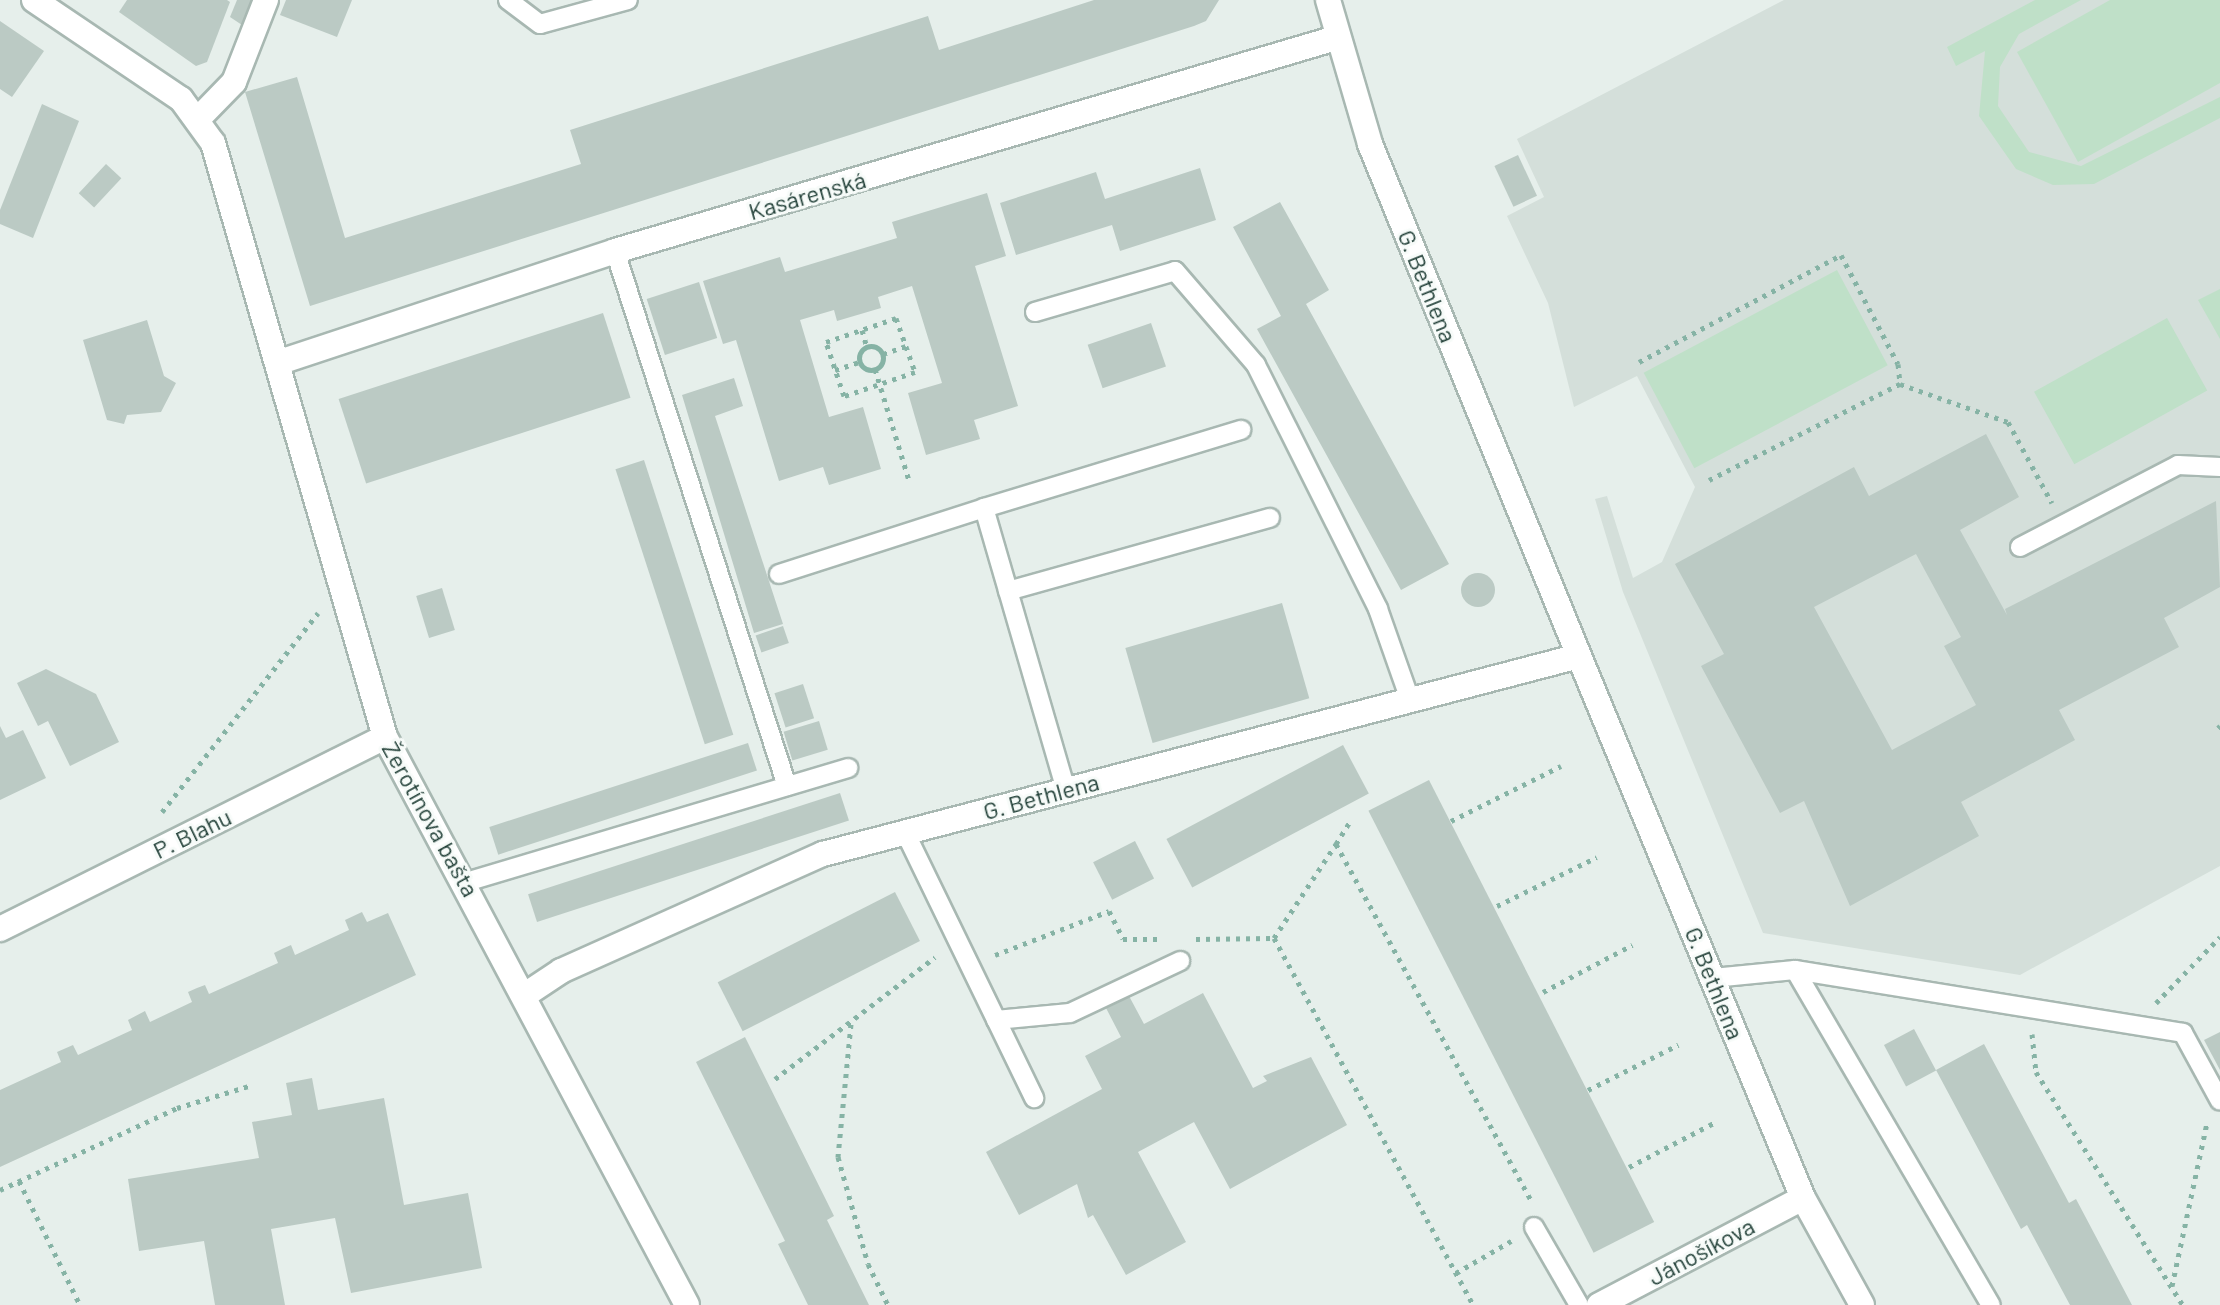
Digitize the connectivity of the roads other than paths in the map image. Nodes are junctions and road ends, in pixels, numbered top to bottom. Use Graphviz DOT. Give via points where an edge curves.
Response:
graph roads {
  1 [pos="34,0"];
  2 [pos="266,0"];
  3 [pos="508,0"];
  4 [pos="628,0"];
  5 [pos="1328,0"];
  6 [pos="1336,38"];
  7 [pos="199,118"];
  8 [pos="615,251"];
  9 [pos="1035,312"];
  10 [pos="280,362"];
  11 [pos="1241,430"];
  12 [pos="2220,467"];
  13 [pos="984,508"];
  14 [pos="1270,518"];
  15 [pos="2020,547"];
  16 [pos="779,574"];
  17 [pos="1008,591"];
  18 [pos="1579,656"];
  19 [pos="1410,700"];
  20 [pos="385,737"];
  21 [pos="848,768"];
  22 [pos="787,786"];
  23 [pos="1066,790"];
  24 [pos="905,832"];
  25 [pos="466,882"];
  26 [pos="0,929"];
  27 [pos="1180,961"];
  28 [pos="1795,970"];
  29 [pos="1713,978"];
  30 [pos="525,995"];
  31 [pos="996,1020"];
  32 [pos="1034,1098"];
  33 [pos="2214,1108"];
  34 [pos="1803,1198"];
  35 [pos="1534,1227"];
  36 [pos="687,1305"];
  37 [pos="1579,1305"];
  38 [pos="1599,1305"];
  39 [pos="1862,1305"];
  40 [pos="1991,1305"];
  1 -- 7 [label="street"];
  2 -- 7 [label="street" via="234,82"];
  3 -- 4 [label="lane" via="540,24"];
  5 -- 6 [label="street, G. Bethlena"];
  6 -- 8 [label="street, Kasárenská"];
  6 -- 18 [label="street, G. Bethlena" via="1370,144"];
  7 -- 10 [label="street, Žerotínova bašta"];
  8 -- 10 [label="street, Kasárenská"];
  8 -- 22 [label="lane"];
  9 -- 19 [label="lane" via="1175,271 1256,365 1378,609"];
  10 -- 20 [label="street, Žerotínova bašta"];
  11 -- 13 [label="lane"];
  12 -- 15 [label="lane" via="2178,465"];
  13 -- 16 [label="lane"];
  13 -- 17 [label="lane"];
  14 -- 17 [label="lane"];
  17 -- 23 [label="lane"];
  18 -- 19 [label="street, G. Bethlena"];
  18 -- 29 [label="street, G. Bethlena"];
  19 -- 23 [label="street, G. Bethlena"];
  20 -- 25 [label="street, Žerotínova bašta"];
  20 -- 26 [label="street, P. Blahu"];
  21 -- 22 [label="lane"];
  22 -- 25 [label="lane"];
  23 -- 24 [label="street, G. Bethlena"];
  24 -- 30 [label="street, G. Bethlena" via="823,854 561,971"];
  24 -- 31 [label="lane"];
  25 -- 30 [label="street, Žerotínova bašta"];
  27 -- 31 [label="lane" via="1070,1013"];
  28 -- 29 [label="lane"];
  28 -- 33 [label="lane" via="2183,1033"];
  28 -- 40 [label="lane"];
  29 -- 34 [label="street, G. Bethlena"];
  30 -- 36 [label="street, Žerotínova bašta"];
  31 -- 32 [label="lane"];
  34 -- 38 [label="street, Jánošíkova"];
  34 -- 39 [label="street, G. Bethlena"];
  35 -- 37 [label="lane"];
}
